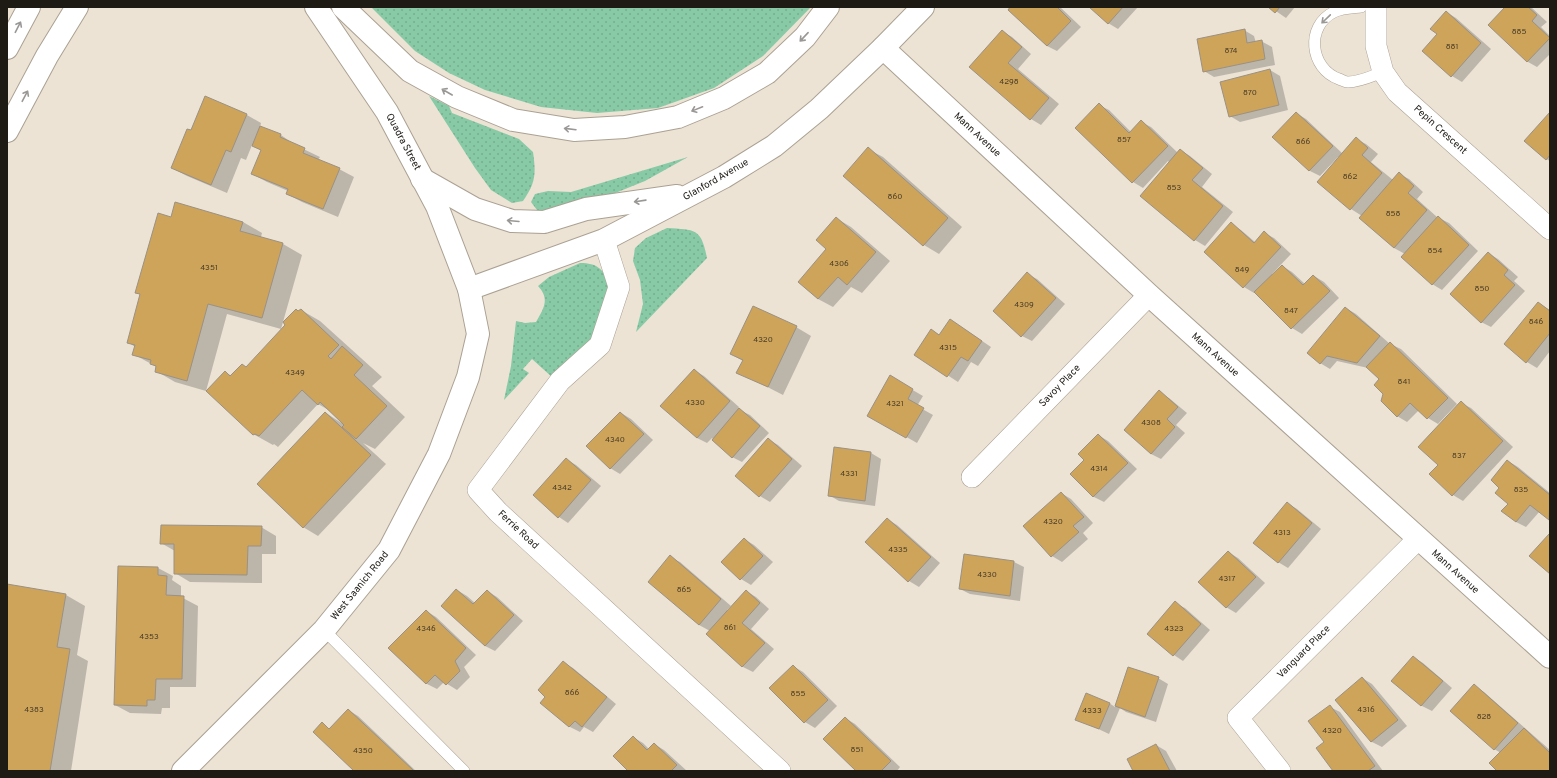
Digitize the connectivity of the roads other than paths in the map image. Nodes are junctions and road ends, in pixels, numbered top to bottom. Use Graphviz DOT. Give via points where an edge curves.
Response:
graph roads {
  1 [pos="29,7"];
  2 [pos="77,7"];
  3 [pos="316,7"];
  4 [pos="343,7"];
  5 [pos="828,7"];
  6 [pos="923,7"];
  7 [pos="1361,7"];
  8 [pos="1376,7"];
  9 [pos="7,48"];
  10 [pos="883,48"];
  11 [pos="1383,72"];
  12 [pos="7,131"];
  13 [pos="422,179"];
  14 [pos="693,194"];
  15 [pos="1550,229"];
  16 [pos="604,240"];
  17 [pos="469,289"];
  18 [pos="1149,295"];
  19 [pos="972,477"];
  20 [pos="1418,539"];
  21 [pos="324,630"];
  22 [pos="1550,657"];
  23 [pos="183,771"];
  24 [pos="464,771"];
  25 [pos="780,771"];
  26 [pos="1280,771"];
  9 -- 1 [label="main road, one-way"];
  12 -- 2 [label="main road, one-way" via="47,56"];
  3 -- 13 [label="main road, Quadra Street" via="387,112"];
  5 -- 4 [label="main road, one-way" via="805,37 767,73 724,98 678,117 625,127 574,130 513,120 457,97 410,71"];
  6 -- 10 [label="main road, Glanford Avenue"];
  7 -- 11 [label="lane, one-way" via="1334,12 1322,22 1315,36 1314,52 1321,66 1332,77 1347,82 1362,80"];
  8 -- 11 [label="street, Pepin Crescent" via="1376,46"];
  10 -- 14 [label="main road, Glanford Avenue" via="819,109 774,146"];
  10 -- 18 [label="main road, Mann Avenue"];
  11 -- 15 [label="street, Pepin Crescent" via="1397,92"];
  14 -- 13 [label="main road, one-way" via="586,209 544,222 512,222 475,209"];
  13 -- 17 [label="main road, Quadra Street" via="437,206"];
  14 -- 16 [label="main road, Glanford Avenue"];
  16 -- 17 [label="main road, Glanford Avenue"];
  16 -- 25 [label="street, Ferrie Road" via="619,287 600,345 560,381 478,490 498,512"];
  17 -- 21 [label="main road, West Saanich Road" via="478,334 468,377 439,454 390,550"];
  18 -- 19 [label="street, Savoy Place"];
  18 -- 20 [label="main road, Mann Avenue"];
  20 -- 22 [label="main road, Mann Avenue"];
  20 -- 26 [label="street, Vanguard Place" via="1238,718"];
  21 -- 23 [label="main road, West Saanich Road"];
  21 -- 24 [label="lane"];
}
